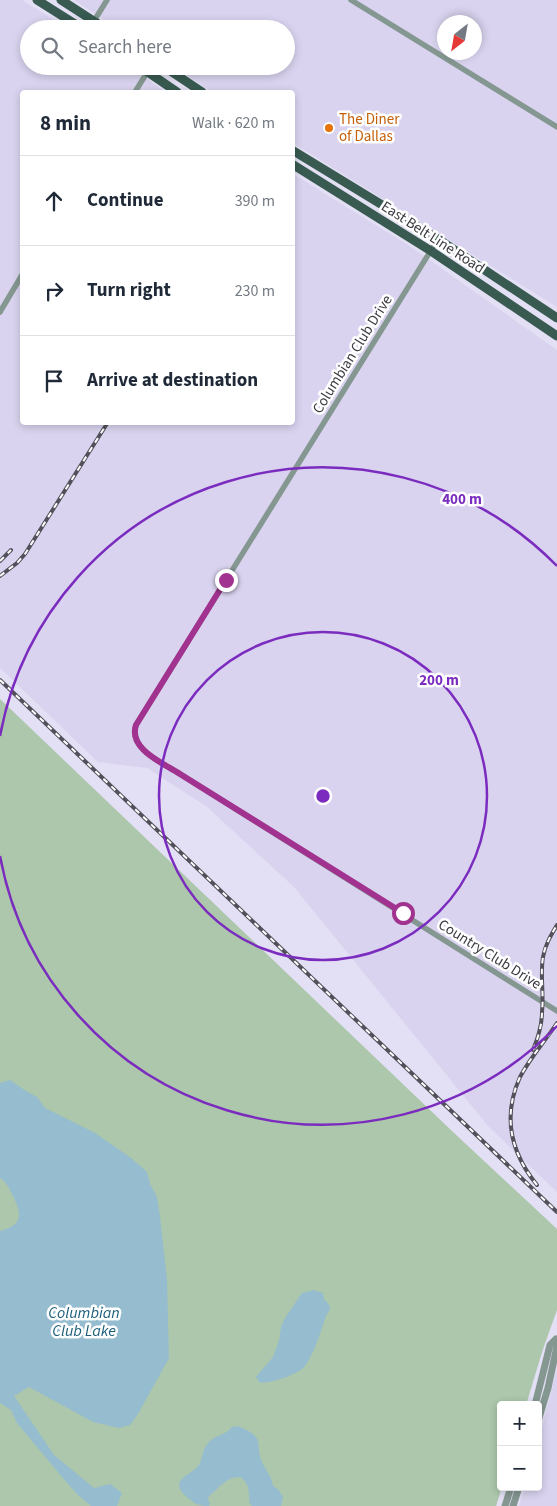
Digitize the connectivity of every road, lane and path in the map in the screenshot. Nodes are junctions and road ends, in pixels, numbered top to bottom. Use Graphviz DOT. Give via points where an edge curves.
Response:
graph roads {
  1 [pos="37,0"];
  2 [pos="61,0"];
  3 [pos="107,0"];
  4 [pos="351,0"];
  5 [pos="69,20"];
  6 [pos="86,20"];
  7 [pos="95,20"];
  8 [pos="146,75"];
  9 [pos="157,75"];
  10 [pos="176,75"];
  11 [pos="136,90"];
  12 [pos="175,90"];
  13 [pos="199,90"];
  14 [pos="557,127"];
  15 [pos="295,155"];
  16 [pos="295,166"];
  17 [pos="438,239"];
  18 [pos="430,251"];
  19 [pos="20,278"];
  20 [pos="0,312"];
  21 [pos="557,318"];
  22 [pos="557,336"];
  23 [pos="135,738"];
  24 [pos="557,1010"];
  25 [pos="557,1341"];
  26 [pos="536,1401"];
  27 [pos="542,1408"];
  28 [pos="511,1491"];
  29 [pos="518,1491"];
  30 [pos="506,1506"];
  31 [pos="513,1506"];
  1 -- 5 [label="main road"];
  2 -- 6 [label="main road"];
  3 -- 7 [label="street"];
  4 -- 14 [label="street"];
  8 -- 11 [label="street"];
  9 -- 12 [label="main road"];
  10 -- 13 [label="main road"];
  15 -- 17 [label="main road, East Belt Line Road"];
  16 -- 18 [label="main road, East Belt Line Road"];
  17 -- 18 [label="street, Columbian Club Drive"];
  17 -- 21 [label="main road, East Belt Line Road"];
  18 -- 22 [label="main road, East Belt Line Road"];
  18 -- 23 [label="street, Columbian Club Drive" via="136,725"];
  19 -- 20 [label="street"];
  23 -- 24 [label="street, Country Club Drive" via="148,753 180,774"];
  25 -- 26 [label="street" via="550,1345"];
  25 -- 27 [label="street"];
  28 -- 30 [label="street"];
  29 -- 31 [label="street"];
}
